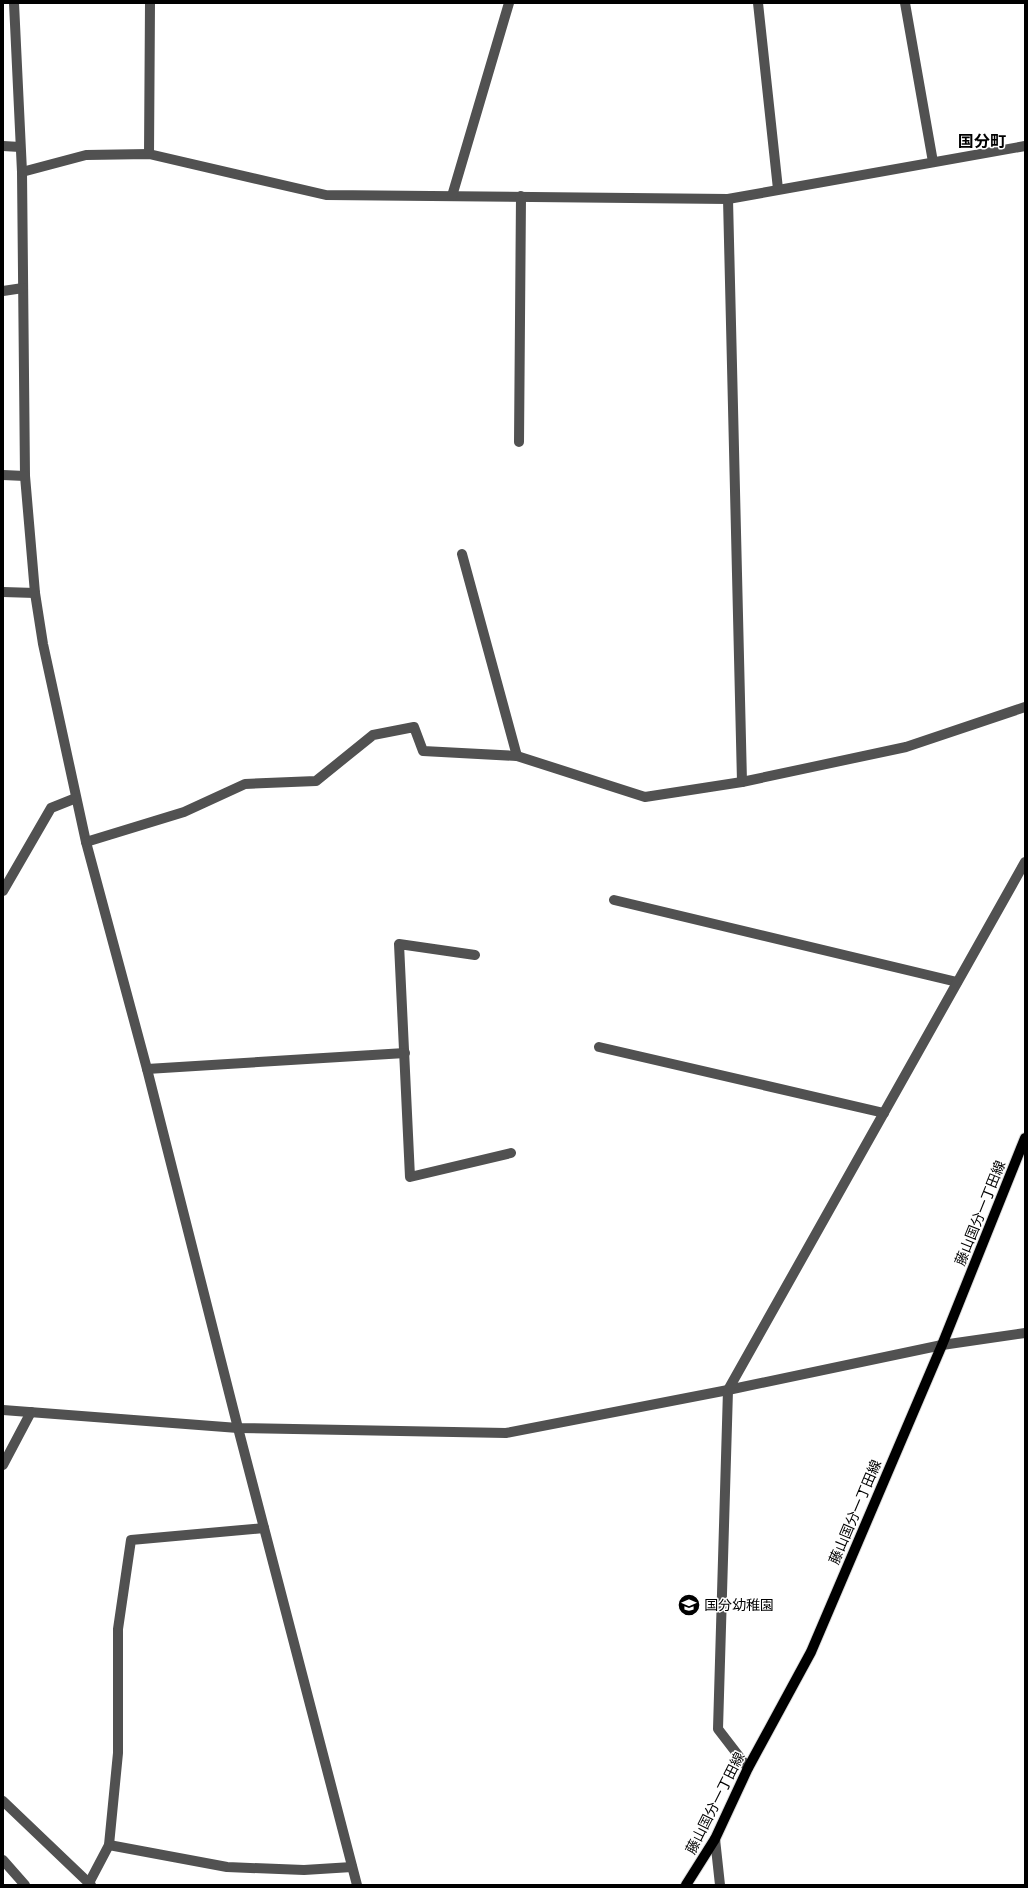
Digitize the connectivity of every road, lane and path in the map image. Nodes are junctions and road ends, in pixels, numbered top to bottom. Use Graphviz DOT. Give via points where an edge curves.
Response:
graph roads {
  1 [pos="14,3"];
  2 [pos="150,3"];
  3 [pos="509,3"];
  4 [pos="758,3"];
  5 [pos="905,3"];
  6 [pos="3,146"];
  7 [pos="1025,146"];
  8 [pos="20,147"];
  9 [pos="150,154"];
  10 [pos="933,162"];
  11 [pos="22,172"];
  12 [pos="778,189"];
  13 [pos="452,196"];
  14 [pos="521,196"];
  15 [pos="728,199"];
  16 [pos="22,288"];
  17 [pos="3,291"];
  18 [pos="519,442"];
  19 [pos="3,475"];
  20 [pos="26,476"];
  21 [pos="462,554"];
  22 [pos="3,592"];
  23 [pos="35,593"];
  24 [pos="1025,706"];
  25 [pos="517,756"];
  26 [pos="742,782"];
  27 [pos="76,798"];
  28 [pos="86,842"];
  29 [pos="1025,862"];
  30 [pos="3,891"];
  31 [pos="614,900"];
  32 [pos="475,955"];
  33 [pos="957,982"];
  34 [pos="599,1047"];
  35 [pos="405,1053"];
  36 [pos="147,1069"];
  37 [pos="884,1113"];
  38 [pos="1025,1138"];
  39 [pos="511,1153"];
  40 [pos="1025,1334"];
  41 [pos="942,1345"];
  42 [pos="728,1390"];
  43 [pos="3,1410"];
  44 [pos="31,1412"];
  45 [pos="238,1428"];
  46 [pos="3,1464"];
  47 [pos="264,1528"];
  48 [pos="748,1768"];
  49 [pos="3,1801"];
  50 [pos="715,1839"];
  51 [pos="109,1845"];
  52 [pos="3,1860"];
  53 [pos="352,1867"];
  54 [pos="90,1884"];
  55 [pos="25,1885"];
  56 [pos="357,1885"];
  57 [pos="686,1885"];
  58 [pos="720,1885"];
  1 -- 8 [label="street"];
  2 -- 9 [label="street"];
  3 -- 13 [label="street"];
  4 -- 12 [label="street"];
  5 -- 10 [label="street"];
  6 -- 8 [label="street"];
  7 -- 10 [label="street"];
  8 -- 11 [label="street"];
  9 -- 11 [label="street" via="86,155"];
  9 -- 13 [label="street" via="326,195"];
  10 -- 12 [label="street"];
  11 -- 16 [label="street"];
  12 -- 15 [label="street"];
  13 -- 14 [label="street"];
  14 -- 15 [label="street"];
  14 -- 18 [label="street"];
  15 -- 26 [label="street"];
  16 -- 17 [label="street"];
  16 -- 20 [label="street"];
  19 -- 20 [label="street"];
  20 -- 23 [label="street"];
  21 -- 25 [label="street"];
  22 -- 23 [label="street"];
  23 -- 27 [label="street" via="43,644"];
  24 -- 26 [label="street" via="906,747"];
  25 -- 26 [label="street" via="645,798"];
  25 -- 28 [label="street" via="423,751 414,727 373,735 316,781 245,784 184,812"];
  27 -- 28 [label="street"];
  27 -- 30 [label="street" via="51,808"];
  28 -- 36 [label="street"];
  29 -- 33 [label="street"];
  31 -- 33 [label="street"];
  32 -- 35 [label="street" via="399,944"];
  33 -- 37 [label="street"];
  34 -- 37 [label="street"];
  35 -- 36 [label="street"];
  35 -- 39 [label="street" via="410,1177"];
  36 -- 45 [label="street"];
  37 -- 42 [label="street"];
  38 -- 41 [label="main road, 藤山国分一丁田線"];
  40 -- 41 [label="street"];
  41 -- 42 [label="street"];
  41 -- 48 [label="main road, 藤山国分一丁田線" via="811,1652"];
  42 -- 45 [label="street" via="506,1433"];
  42 -- 48 [label="street" via="718,1729"];
  43 -- 44 [label="street"];
  44 -- 45 [label="street"];
  44 -- 46 [label="street"];
  45 -- 47 [label="street"];
  47 -- 51 [label="street" via="131,1540 118,1629 118,1753"];
  47 -- 53 [label="street"];
  48 -- 50 [label="main road, 藤山国分一丁田線"];
  49 -- 54 [label="street"];
  50 -- 57 [label="main road, 藤山国分一丁田線"];
  50 -- 58 [label="street"];
  51 -- 53 [label="street" via="227,1867 304,1870"];
  51 -- 54 [label="street"];
  52 -- 55 [label="street"];
  53 -- 56 [label="street"];
}
